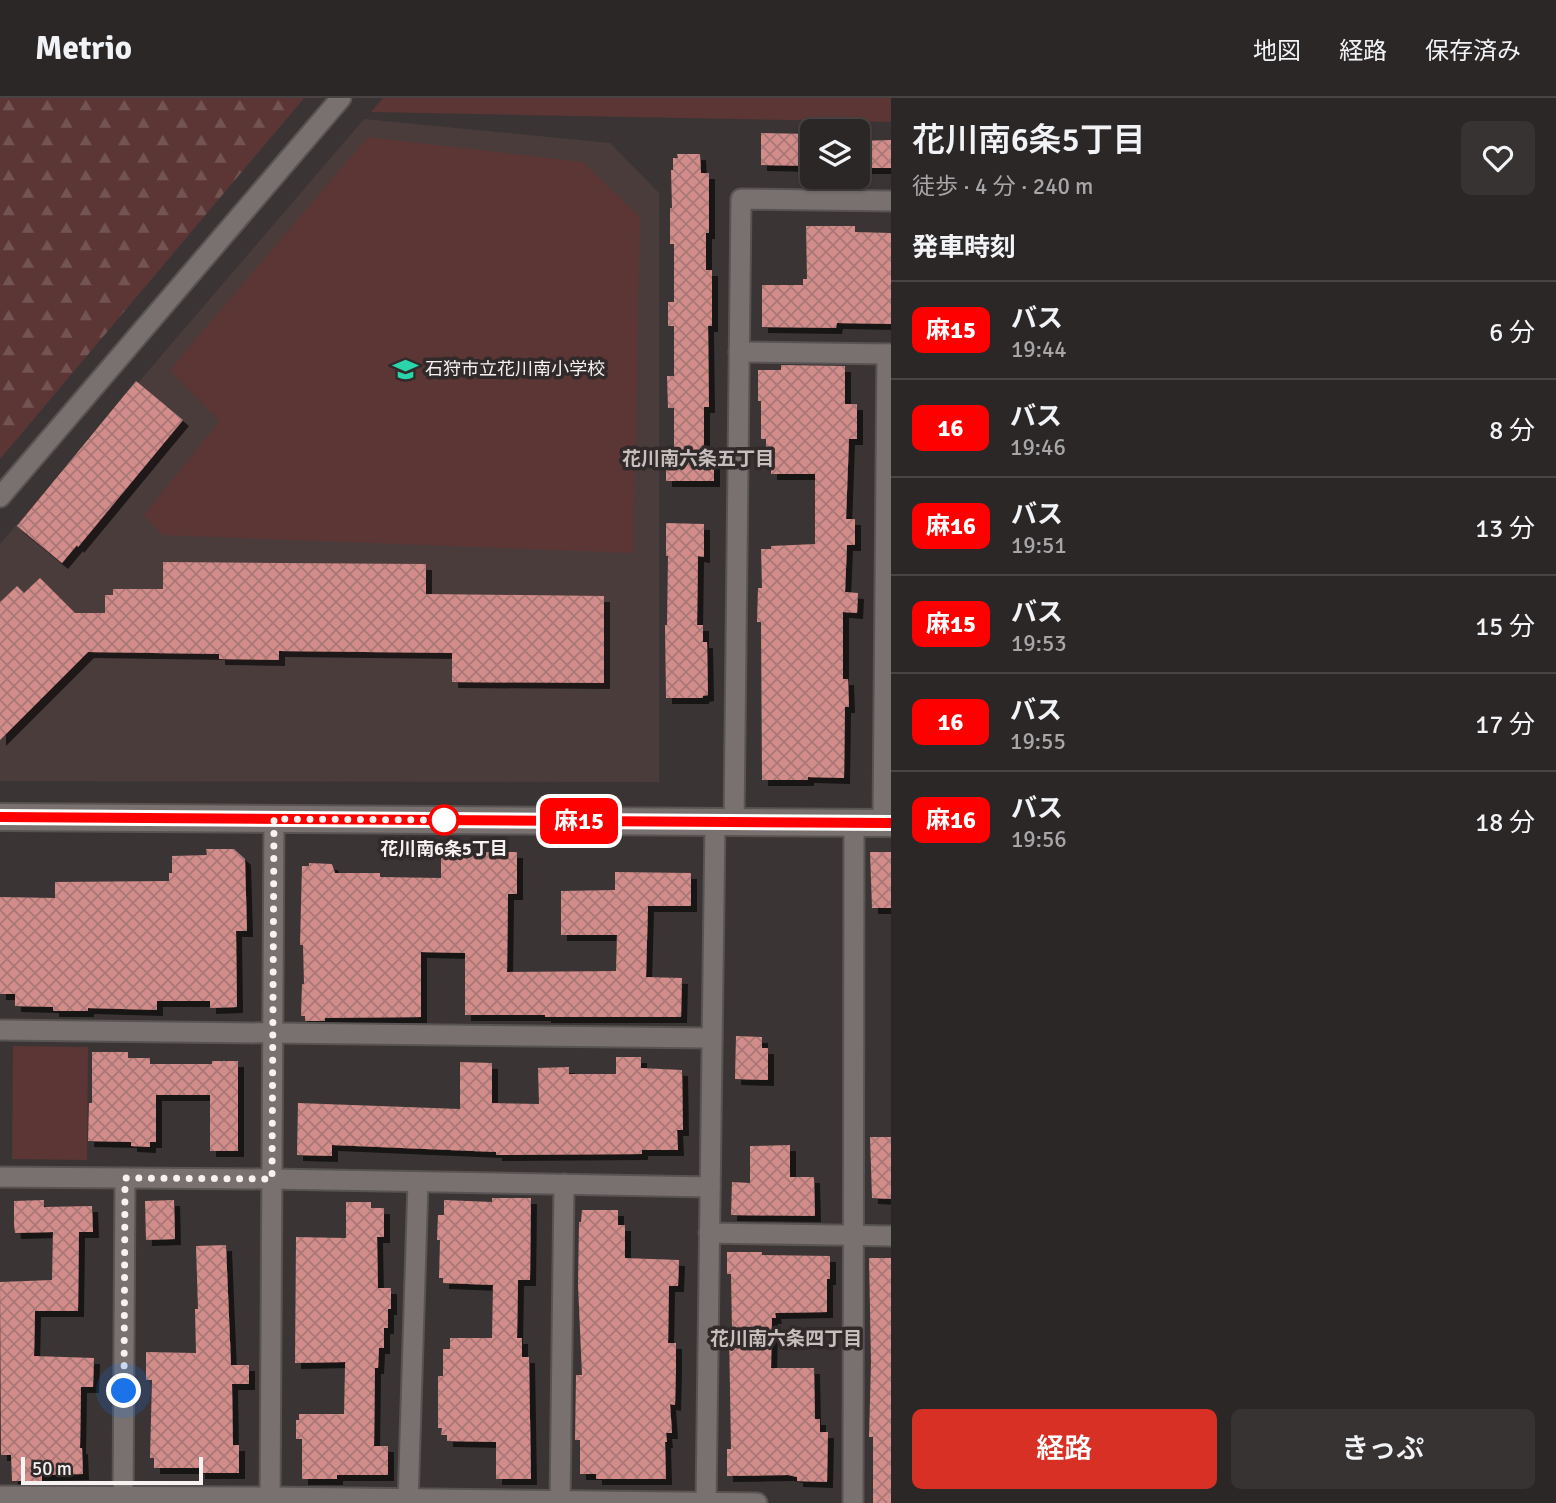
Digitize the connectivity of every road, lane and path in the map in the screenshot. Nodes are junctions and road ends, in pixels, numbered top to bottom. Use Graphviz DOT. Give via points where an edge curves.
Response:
graph roads {
  1 [pos="341,98"];
  2 [pos="891,201"];
  3 [pos="739,352"];
  4 [pos="889,354"];
  5 [pos="0,498"];
  6 [pos="0,817"];
  7 [pos="274,819"];
  8 [pos="725,822"];
  9 [pos="853,822"];
  10 [pos="887,823"];
  11 [pos="0,1030"];
  12 [pos="273,1031"];
  13 [pos="712,1038"];
  14 [pos="0,1177"];
  15 [pos="125,1178"];
  16 [pos="272,1179"];
  17 [pos="418,1182"];
  18 [pos="564,1184"];
  19 [pos="710,1187"];
  20 [pos="709,1233"];
  21 [pos="853,1236"];
  22 [pos="891,1236"];
  23 [pos="0,1496"];
  24 [pos="123,1500"];
  25 [pos="270,1500"];
  26 [pos="408,1501"];
  27 [pos="560,1502"];
  28 [pos="706,1503"];
  29 [pos="757,1503"];
  30 [pos="853,1503"];
  1 -- 5 [label="street"];
  2 -- 3 [label="street" via="741,199"];
  3 -- 4 [label="street"];
  3 -- 8 [label="street"];
  4 -- 10 [label="street"];
  6 -- 7 [label="street"];
  7 -- 8 [label="street"];
  7 -- 12 [label="street"];
  8 -- 9 [label="street"];
  8 -- 13 [label="street"];
  9 -- 10 [label="street"];
  9 -- 21 [label="street"];
  11 -- 12 [label="street"];
  12 -- 13 [label="street"];
  12 -- 16 [label="street"];
  13 -- 19 [label="street"];
  14 -- 15 [label="street"];
  15 -- 16 [label="street"];
  15 -- 24 [label="street"];
  16 -- 17 [label="street"];
  16 -- 25 [label="street"];
  17 -- 18 [label="street"];
  17 -- 26 [label="street"];
  18 -- 19 [label="street"];
  18 -- 27 [label="street"];
  19 -- 20 [label="street"];
  20 -- 21 [label="street"];
  20 -- 28 [label="street"];
  21 -- 22 [label="street"];
  21 -- 30 [label="street"];
  23 -- 24 [label="street"];
  24 -- 25 [label="street"];
  25 -- 26 [label="street"];
  26 -- 27 [label="street"];
  27 -- 28 [label="street"];
  28 -- 29 [label="street"];
}
